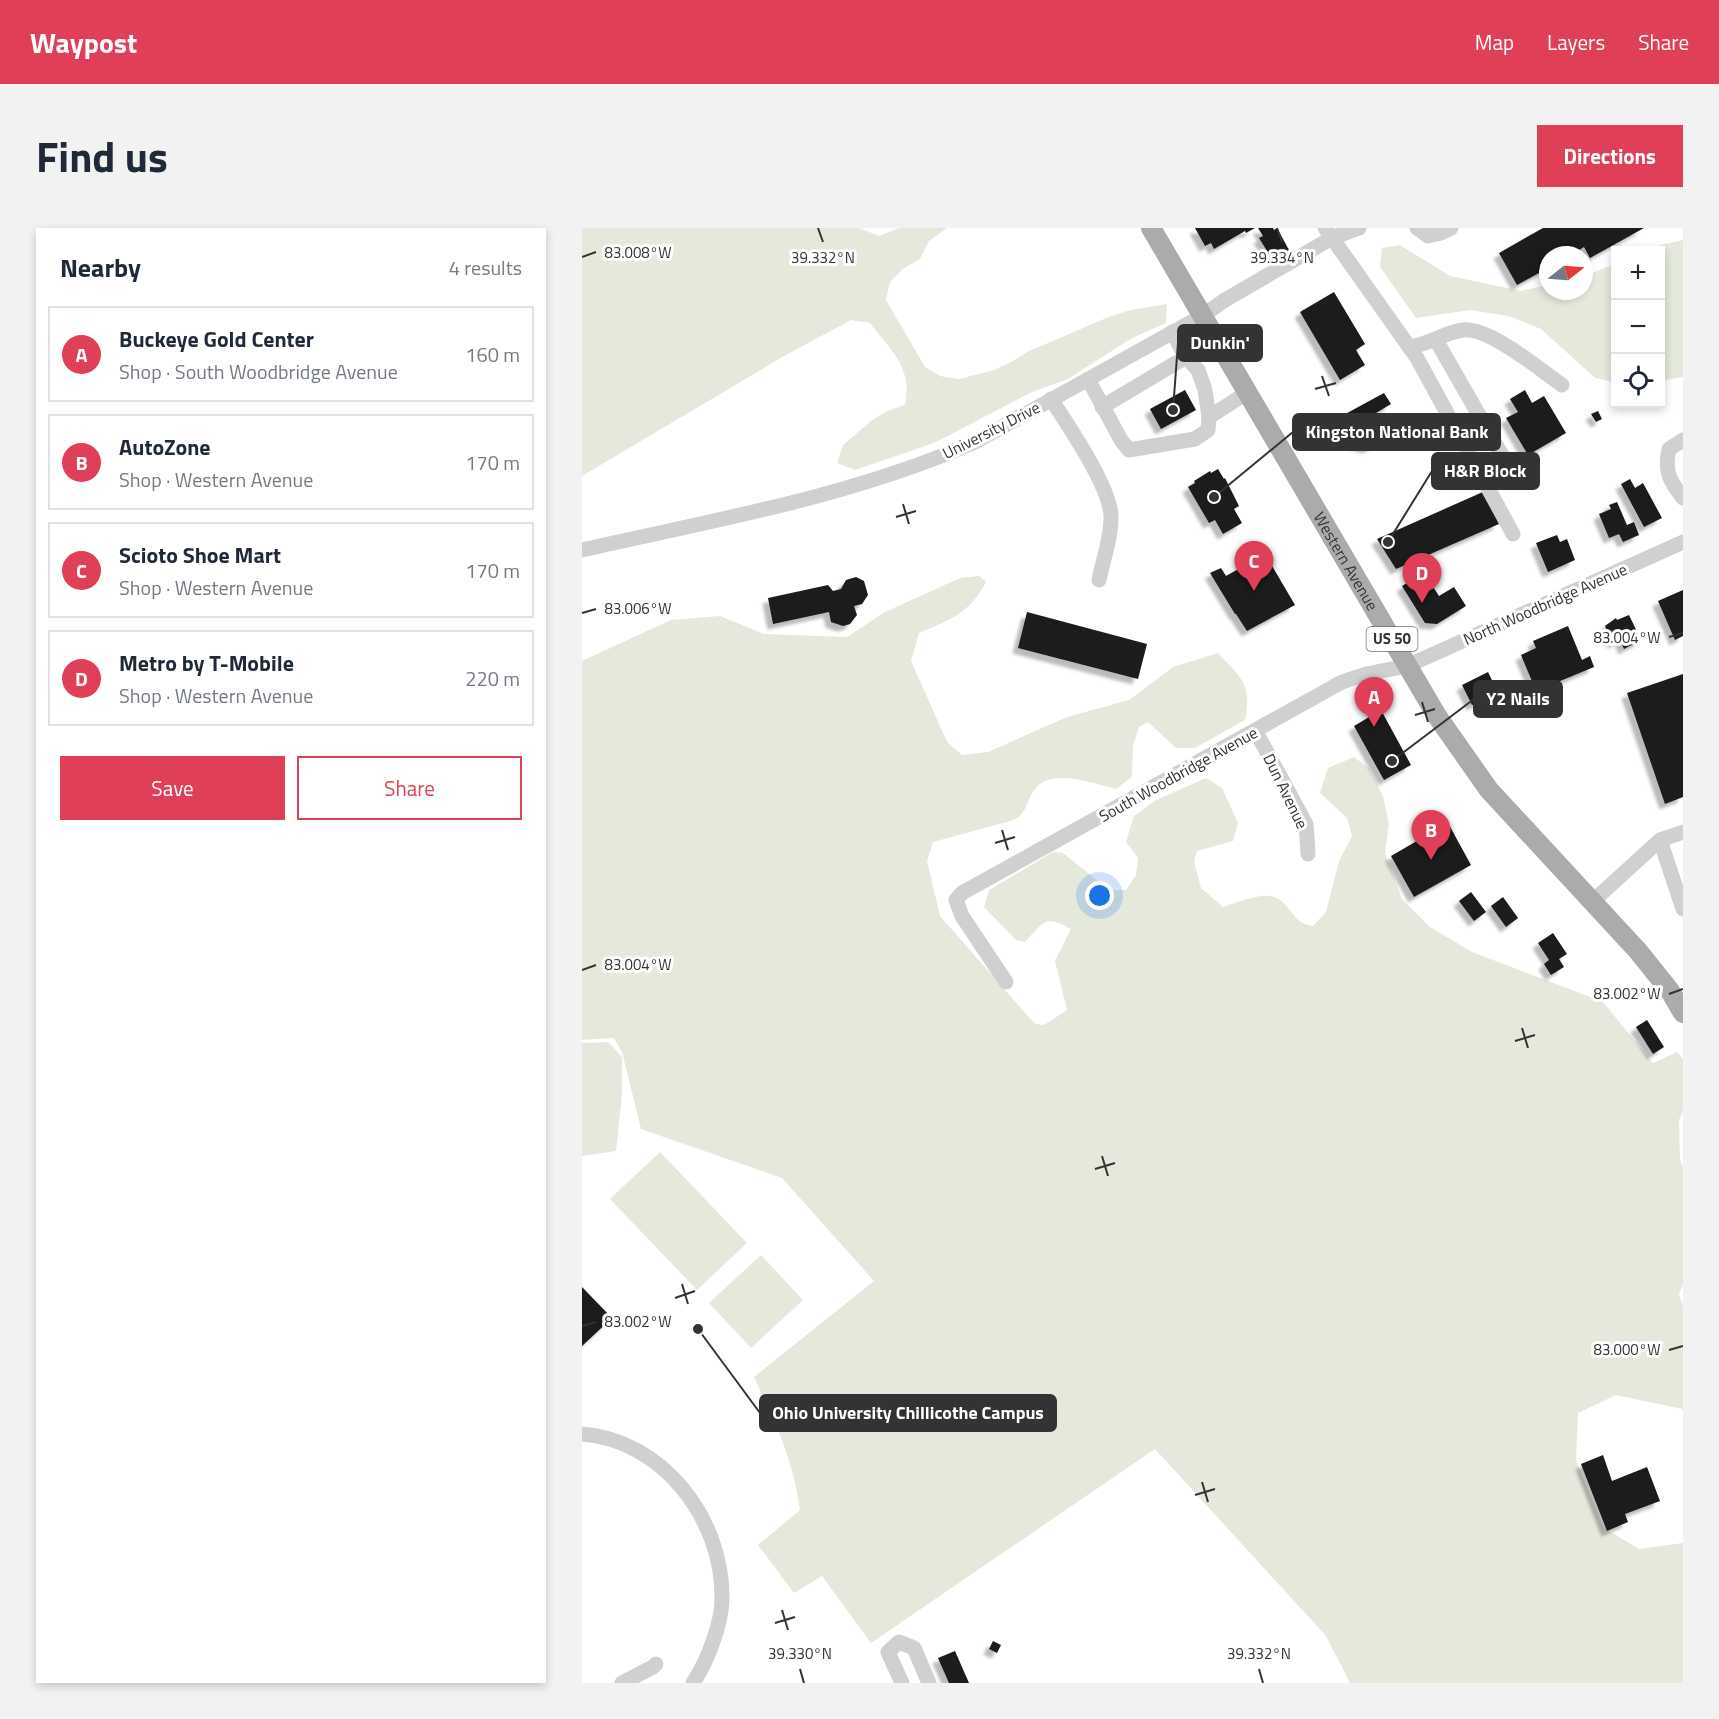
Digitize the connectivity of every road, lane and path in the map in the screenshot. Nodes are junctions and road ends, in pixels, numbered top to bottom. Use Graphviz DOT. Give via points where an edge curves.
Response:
graph roads {
  1 [pos="1151,228"];
  2 [pos="1359,228"];
  3 [pos="1417,228"];
  4 [pos="1450,228"];
  5 [pos="1329,233"];
  6 [pos="1202,316"];
  7 [pos="1172,332"];
  8 [pos="1436,340"];
  9 [pos="1409,347"];
  10 [pos="1186,357"];
  11 [pos="1088,379"];
  12 [pos="1562,385"];
  13 [pos="1248,392"];
  14 [pos="1051,399"];
  15 [pos="1102,407"];
  16 [pos="1209,417"];
  17 [pos="1683,440"];
  18 [pos="1503,457"];
  19 [pos="1683,498"];
  20 [pos="1513,534"];
  21 [pos="1683,542"];
  22 [pos="582,550"];
  23 [pos="1099,580"];
  24 [pos="1407,666"];
  25 [pos="1256,732"];
  26 [pos="1683,832"];
  27 [pos="1660,840"];
  28 [pos="1308,854"];
  29 [pos="1592,902"];
  30 [pos="1683,909"];
  31 [pos="1006,982"];
  32 [pos="1683,1013"];
  33 [pos="582,1434"];
  34 [pos="656,1664"];
  35 [pos="622,1683"];
  36 [pos="693,1683"];
  37 [pos="902,1683"];
  38 [pos="929,1683"];
  1 -- 6 [label="main road, Western Avenue / US 50"];
  2 -- 5 [label="street, University Drive"];
  3 -- 4 [label="street" via="1428,236"];
  5 -- 6 [label="street, University Drive"];
  5 -- 9 [label="street"];
  6 -- 7 [label="street, University Drive"];
  6 -- 13 [label="main road, Western Avenue / US 50"];
  7 -- 10 [label="street"];
  7 -- 11 [label="street, University Drive"];
  8 -- 9 [label="street"];
  8 -- 12 [label="street" via="1462,330 1477,330"];
  8 -- 18 [label="street"];
  9 -- 20 [label="street"];
  10 -- 15 [label="street"];
  10 -- 16 [label="street" via="1198,370"];
  11 -- 14 [label="street, University Drive"];
  11 -- 15 [label="street"];
  13 -- 16 [label="street"];
  13 -- 24 [label="main road, Western Avenue / US 50"];
  14 -- 22 [label="street, University Drive" via="975,442 890,475 826,495"];
  14 -- 23 [label="street" via="1106,494 1111,515"];
  15 -- 16 [label="street" via="1129,450 1194,440 1208,430"];
  17 -- 19 [label="street" via="1669,449 1666,463 1671,481"];
  21 -- 24 [label="street, North Woodbridge Avenue"];
  24 -- 25 [label="street, South Woodbridge Avenue" via="1342,682"];
  24 -- 29 [label="main road, Western Avenue / US 50" via="1489,790"];
  25 -- 28 [label="street, Dun Avenue" via="1306,824"];
  25 -- 31 [label="street, South Woodbridge Avenue" via="962,893 956,900 962,916"];
  26 -- 27 [label="street"];
  27 -- 29 [label="street"];
  27 -- 30 [label="street"];
  29 -- 32 [label="main road, Western Avenue / US 50" via="1638,951"];
  33 -- 36 [label="street" via="630,1445 663,1468 687,1493 707,1524 717,1556 723,1598 713,1643"];
  34 -- 35 [label="street"];
  37 -- 38 [label="street" via="888,1652 899,1642 914,1647"];
}
